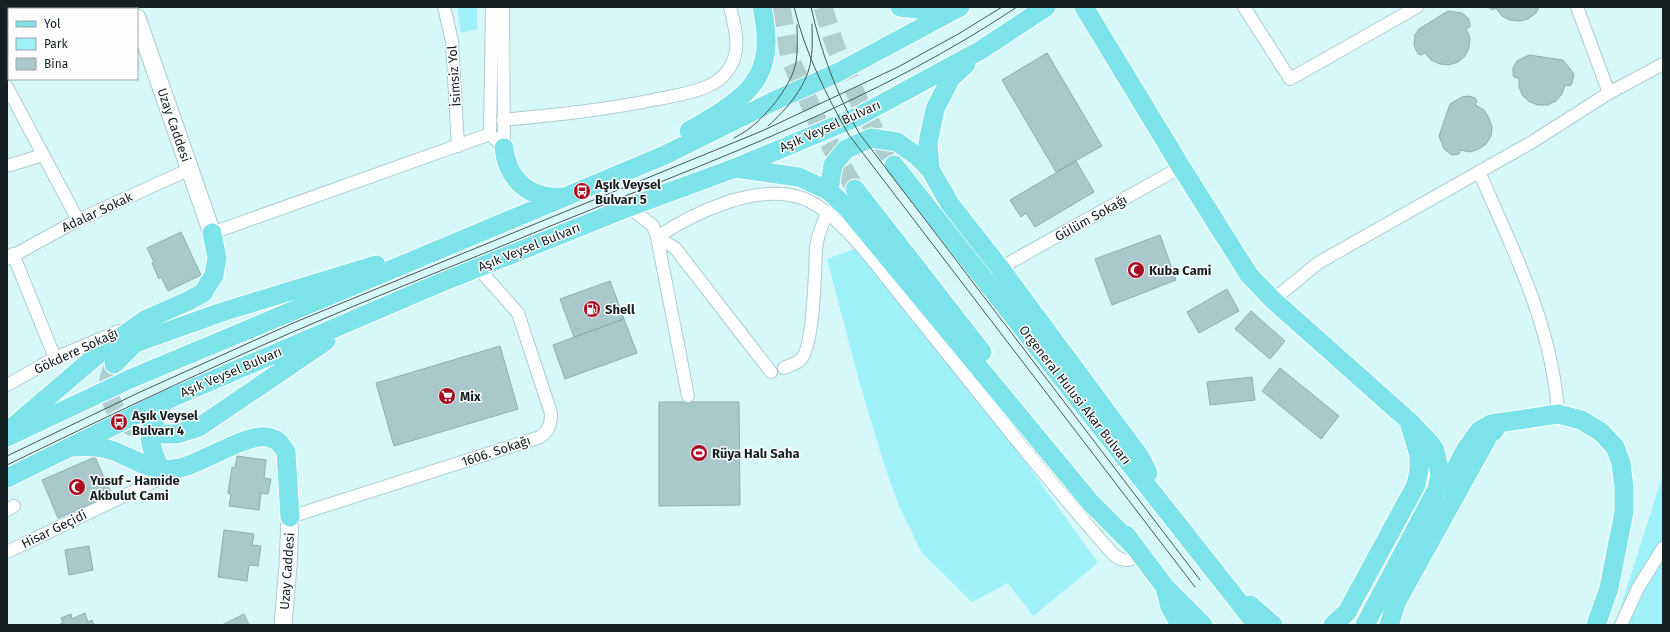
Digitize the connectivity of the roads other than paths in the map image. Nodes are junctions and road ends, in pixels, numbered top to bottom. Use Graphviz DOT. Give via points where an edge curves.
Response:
graph roads {
  1 [pos="444,7"];
  2 [pos="492,7"];
  3 [pos="503,7"];
  4 [pos="730,7"];
  5 [pos="762,7"];
  6 [pos="900,7"];
  7 [pos="953,7"];
  8 [pos="960,7"];
  9 [pos="1046,7"];
  10 [pos="1084,7"];
  11 [pos="1244,7"];
  12 [pos="1417,7"];
  13 [pos="1577,7"];
  14 [pos="138,21"];
  15 [pos="981,50"];
  16 [pos="1663,64"];
  17 [pos="7,87"];
  18 [pos="1609,93"];
  19 [pos="503,120"];
  20 [pos="490,134"];
  21 [pos="458,146"];
  22 [pos="504,148"];
  23 [pos="43,155"];
  24 [pos="664,156"];
  25 [pos="894,165"];
  26 [pos="7,166"];
  27 [pos="1181,167"];
  28 [pos="735,168"];
  29 [pos="190,169"];
  30 [pos="930,169"];
  31 [pos="1479,172"];
  32 [pos="855,189"];
  33 [pos="829,191"];
  34 [pos="563,197"];
  35 [pos="629,207"];
  36 [pos="827,212"];
  37 [pos="78,220"];
  38 [pos="212,232"];
  39 [pos="471,236"];
  40 [pos="657,237"];
  41 [pos="10,256"];
  42 [pos="478,268"];
  43 [pos="1000,268"];
  44 [pos="1273,300"];
  45 [pos="362,316"];
  46 [pos="145,320"];
  47 [pos="55,358"];
  48 [pos="114,364"];
  49 [pos="784,368"];
  50 [pos="771,372"];
  51 [pos="7,385"];
  52 [pos="688,396"];
  53 [pos="164,400"];
  54 [pos="1558,414"];
  55 [pos="1508,420"];
  56 [pos="1409,421"];
  57 [pos="7,432"];
  58 [pos="164,434"];
  59 [pos="7,437"];
  60 [pos="62,450"];
  61 [pos="161,470"];
  62 [pos="7,478"];
  63 [pos="1437,489"];
  64 [pos="290,517"];
  65 [pos="1176,524"];
  66 [pos="1663,548"];
  67 [pos="1137,550"];
  68 [pos="7,552"];
  69 [pos="1220,578"];
  70 [pos="1165,587"];
  71 [pos="283,625"];
  72 [pos="1180,625"];
  73 [pos="1203,625"];
  74 [pos="1257,625"];
  75 [pos="1273,625"];
  76 [pos="1333,625"];
  77 [pos="1365,625"];
  78 [pos="1389,625"];
  79 [pos="1596,625"];
  80 [pos="1621,625"];
  1 -- 21 [label="street, İsimsiz Yol" via="452,41"];
  2 -- 20 [label="street"];
  3 -- 19 [label="street"];
  4 -- 19 [label="street" via="736,34 736,52 725,74 708,87 602,110"];
  5 -- 24 [label="main road" via="767,40 763,64 753,85 728,107 680,136"];
  6 -- 7 [label="main road" via="934,12"];
  8 -- 24 [label="main road" via="837,73 776,100"];
  9 -- 15 [label="main road, Aşık Veysel Bulvarı"];
  10 -- 27 [label="main road"];
  11 -- 12 [label="street" via="1290,79"];
  13 -- 18 [label="street"];
  14 -- 29 [label="main road, Uzay Caddesi"];
  15 -- 28 [label="main road, Aşık Veysel Bulvarı" via="859,116"];
  15 -- 30 [label="main road" via="951,78 935,109 928,143"];
  16 -- 18 [label="street"];
  17 -- 23 [label="street"];
  18 -- 31 [label="street"];
  19 -- 22 [label="street"];
  20 -- 21 [label="street"];
  20 -- 22 [label="street"];
  21 -- 38 [label="street"];
  22 -- 34 [label="main road" via="510,171 520,184 544,197"];
  23 -- 26 [label="street"];
  23 -- 37 [label="street"];
  24 -- 34 [label="main road"];
  25 -- 65 [label="main road, Orgeneral Hulusi Akar Bulvarı"];
  27 -- 43 [label="street, Gülüm Sokağı"];
  27 -- 44 [label="main road" via="1249,275"];
  28 -- 33 [label="main road" via="799,177"];
  28 -- 35 [label="main road, Aşık Veysel Bulvarı"];
  29 -- 37 [label="street, Adalar Sokak"];
  29 -- 38 [label="main road, Uzay Caddesi"];
  30 -- 33 [label="main road" via="897,142 871,138 846,149 833,165"];
  30 -- 43 [label="main road" via="950,204"];
  31 -- 44 [label="street" via="1318,263"];
  31 -- 54 [label="street" via="1516,256 1546,340"];
  32 -- 67 [label="main road"];
  33 -- 67 [label="main road" via="847,208 1091,503"];
  34 -- 39 [label="main road"];
  35 -- 40 [label="street" via="652,226"];
  35 -- 42 [label="main road, Aşık Veysel Bulvarı"];
  36 -- 40 [label="street" via="790,195 753,197 702,211"];
  36 -- 49 [label="street" via="816,249 810,335 806,350 801,360"];
  36 -- 67 [label="street" via="871,258 1113,554 1119,559 1132,560"];
  37 -- 41 [label="street, Adalar Sokak"];
  38 -- 46 [label="main road" via="217,258 214,275 203,293"];
  39 -- 48 [label="main road" via="225,310 135,343"];
  39 -- 59 [label="main road" via="130,379"];
  40 -- 50 [label="street" via="675,248"];
  40 -- 52 [label="street"];
  41 -- 47 [label="street"];
  42 -- 45 [label="main road, Aşık Veysel Bulvarı"];
  42 -- 64 [label="street, 1606. Sokağı" via="518,313 551,413 549,428 540,437"];
  43 -- 65 [label="main road" via="1140,457"];
  44 -- 56 [label="main road"];
  45 -- 53 [label="main road, Aşık Veysel Bulvarı"];
  45 -- 58 [label="main road" via="199,427 177,434"];
  46 -- 47 [label="street, Gökdere Sokağı"];
  46 -- 57 [label="main road" via="103,350"];
  47 -- 51 [label="street, Gökdere Sokağı"];
  53 -- 60 [label="main road, Aşık Veysel Bulvarı"];
  53 -- 61 [label="main road" via="152,424 150,436 151,448"];
  54 -- 55 [label="main road"];
  54 -- 79 [label="main road" via="1581,420 1601,432 1615,447 1621,463 1624,487 1622,525 1609,588"];
  55 -- 63 [label="main road" via="1491,424 1479,431 1450,479"];
  55 -- 78 [label="main road" via="1489,435 1397,602"];
  56 -- 63 [label="main road" via="1435,450 1440,475"];
  56 -- 76 [label="main road" via="1419,455 1416,486 1347,612"];
  60 -- 61 [label="main road" via="90,446 102,448"];
  60 -- 62 [label="main road, Aşık Veysel Bulvarı"];
  61 -- 64 [label="main road" via="183,468 254,437 270,437 282,445 286,452"];
  61 -- 68 [label="street, Hisar Geçidi" via="157,480"];
  63 -- 77 [label="main road"];
  64 -- 71 [label="main road, Uzay Caddesi"];
  65 -- 69 [label="main road, Orgeneral Hulusi Akar Bulvarı"];
  66 -- 80 [label="street" via="1638,588"];
  67 -- 70 [label="main road"];
  69 -- 74 [label="main road, Orgeneral Hulusi Akar Bulvarı"];
  69 -- 75 [label="main road"];
  70 -- 72 [label="main road" via="1170,607"];
  70 -- 73 [label="main road"];
}
